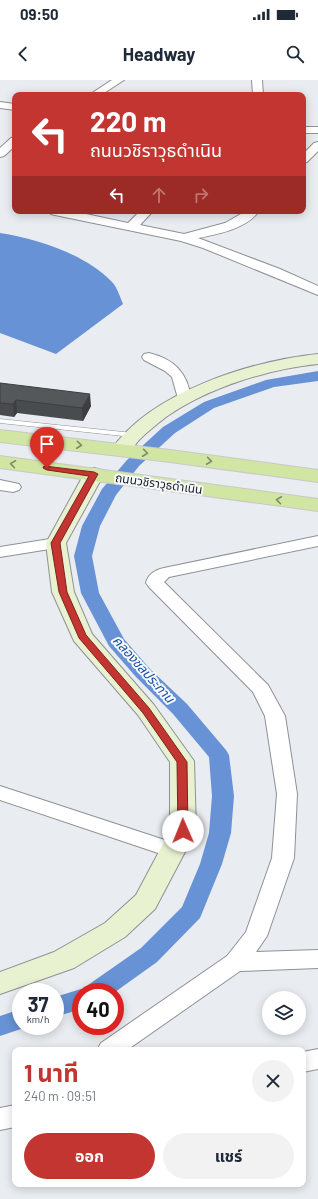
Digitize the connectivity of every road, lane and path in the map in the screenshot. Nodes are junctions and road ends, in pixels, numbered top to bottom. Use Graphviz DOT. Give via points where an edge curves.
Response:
graph roads {
  1 [pos="119,80"];
  2 [pos="257,80"];
  3 [pos="99,92"];
  4 [pos="258,92"];
  5 [pos="0,105"];
  6 [pos="12,107"];
  7 [pos="306,130"];
  8 [pos="318,130"];
  9 [pos="12,143"];
  10 [pos="318,145"];
  11 [pos="0,154"];
  12 [pos="306,157"];
  13 [pos="70,214"];
  14 [pos="144,214"];
  15 [pos="250,214"];
  16 [pos="131,226"];
  17 [pos="183,238"];
  18 [pos="318,291"];
  19 [pos="149,357"];
  20 [pos="318,359"];
  21 [pos="184,399"];
  22 [pos="0,421"];
  23 [pos="0,436"];
  24 [pos="133,436"];
  25 [pos="120,450"];
  26 [pos="0,462"];
  27 [pos="94,474"];
  28 [pos="318,476"];
  29 [pos="318,505"];
  30 [pos="318,541"];
  31 [pos="56,543"];
  32 [pos="0,552"];
  33 [pos="0,793"];
  34 [pos="173,850"];
  35 [pos="318,959"];
  36 [pos="235,962"];
  37 [pos="0,983"];
  38 [pos="113,1047"];
  39 [pos="318,1059"];
  40 [pos="306,1061"];
  41 [pos="12,1117"];
  42 [pos="0,1119"];
  1 -- 3 [label="street"];
  2 -- 4 [label="street"];
  5 -- 6 [label="street"];
  7 -- 8 [label="street"];
  9 -- 11 [label="street"];
  10 -- 12 [label="street"];
  13 -- 16 [label="street"];
  14 -- 16 [label="street"];
  15 -- 17 [label="street" via="233,225"];
  16 -- 17 [label="street"];
  17 -- 18 [label="street" via="207,245"];
  19 -- 21 [label="street" via="176,372 182,382"];
  20 -- 21 [label="street" via="263,367"];
  21 -- 24 [label="street" via="154,417"];
  22 -- 24 [label="lane"];
  23 -- 25 [label="main road, one-way"];
  24 -- 25 [label="street"];
  25 -- 28 [label="main road, one-way"];
  27 -- 26 [label="main road, ถนนวชิราวุธดำเนิน, one-way"];
  29 -- 27 [label="main road, ถนนวชิราวุธดำเนิน, one-way"];
  27 -- 31 [label="street"];
  30 -- 36 [label="street" via="164,574 156,578 155,583 261,689 275,716 287,794 282,858 256,936"];
  31 -- 32 [label="street"];
  31 -- 34 [label="street" via="63,592 82,636 146,710 182,762 183,831"];
  33 -- 34 [label="street"];
  34 -- 37 [label="street" via="146,902 115,930 64,960"];
  35 -- 36 [label="street"];
  36 -- 38 [label="street"];
  39 -- 40 [label="street"];
  41 -- 42 [label="street"];
}
